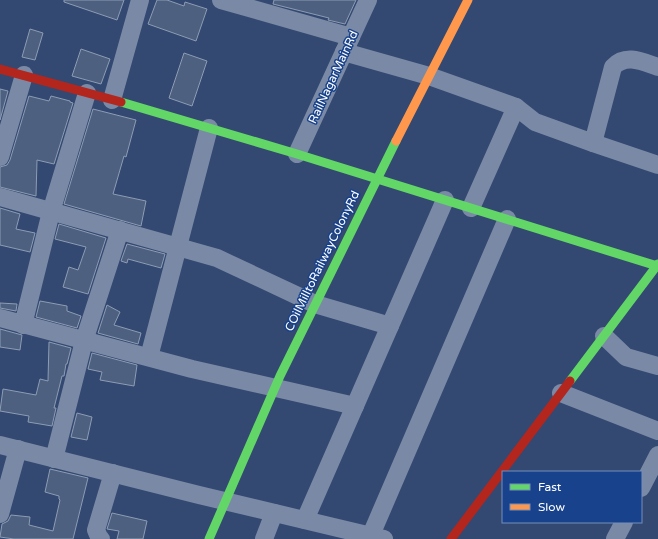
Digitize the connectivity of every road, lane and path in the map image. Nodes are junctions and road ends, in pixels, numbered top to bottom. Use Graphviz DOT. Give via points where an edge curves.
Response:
graph roads {
  1 [pos="140,0"];
  2 [pos="221,0"];
  3 [pos="368,0"];
  4 [pos="468,0"];
  5 [pos="348,44"];
  6 [pos="658,67"];
  7 [pos="0,69"];
  8 [pos="24,75"];
  9 [pos="428,76"];
  10 [pos="87,93"];
  11 [pos="112,100"];
  12 [pos="516,107"];
  13 [pos="209,128"];
  14 [pos="593,144"];
  15 [pos="297,154"];
  16 [pos="0,157"];
  17 [pos="658,164"];
  18 [pos="376,178"];
  19 [pos="0,197"];
  20 [pos="445,200"];
  21 [pos="471,208"];
  22 [pos="50,212"];
  23 [pos="507,219"];
  24 [pos="120,230"];
  25 [pos="178,247"];
  26 [pos="657,265"];
  27 [pos="315,304"];
  28 [pos="0,318"];
  29 [pos="24,325"];
  30 [pos="390,326"];
  31 [pos="604,336"];
  32 [pos="84,340"];
  33 [pos="149,357"];
  34 [pos="658,366"];
  35 [pos="275,387"];
  36 [pos="561,393"];
  37 [pos="355,406"];
  38 [pos="658,431"];
  39 [pos="0,445"];
  40 [pos="18,449"];
  41 [pos="658,455"];
  42 [pos="54,458"];
  43 [pos="502,471"];
  44 [pos="502,471"];
  45 [pos="113,473"];
  46 [pos="642,486"];
  47 [pos="226,501"];
  48 [pos="274,512"];
  49 [pos="0,514"];
  50 [pos="305,520"];
  51 [pos="623,523"];
  52 [pos="378,537"];
  53 [pos="99,538"];
  54 [pos="209,539"];
  55 [pos="264,539"];
  56 [pos="451,539"];
  57 [pos="615,539"];
  1 -- 11 [label="street"];
  2 -- 5 [label="street"];
  3 -- 5 [label="street, RailNagarMainRd"];
  4 -- 9 [label="street, COilMilltoRailwayColonyRd"];
  5 -- 9 [label="street"];
  5 -- 15 [label="street, RailNagarMainRd"];
  6 -- 14 [label="street" via="627,59 613,67"];
  7 -- 8 [label="street"];
  8 -- 10 [label="street"];
  8 -- 16 [label="street"];
  9 -- 12 [label="street"];
  9 -- 18 [label="street, COilMilltoRailwayColonyRd"];
  10 -- 11 [label="street"];
  10 -- 22 [label="street"];
  11 -- 13 [label="street"];
  12 -- 14 [label="street" via="535,122"];
  12 -- 21 [label="street"];
  13 -- 15 [label="street"];
  13 -- 25 [label="street"];
  14 -- 17 [label="street"];
  15 -- 18 [label="street"];
  18 -- 20 [label="street"];
  18 -- 27 [label="street, COilMilltoRailwayColonyRd"];
  19 -- 22 [label="street"];
  20 -- 21 [label="street"];
  20 -- 30 [label="street"];
  21 -- 23 [label="street"];
  22 -- 24 [label="street"];
  22 -- 29 [label="street"];
  23 -- 26 [label="street"];
  23 -- 52 [label="street"];
  24 -- 25 [label="street"];
  24 -- 32 [label="street"];
  25 -- 27 [label="street" via="217,258"];
  25 -- 33 [label="street"];
  26 -- 31 [label="street"];
  27 -- 30 [label="street"];
  27 -- 35 [label="street, COilMilltoRailwayColonyRd"];
  28 -- 29 [label="street"];
  29 -- 32 [label="street"];
  30 -- 37 [label="street"];
  31 -- 34 [label="street" via="626,357"];
  31 -- 36 [label="street"];
  32 -- 33 [label="street"];
  32 -- 42 [label="street"];
  33 -- 35 [label="street"];
  35 -- 37 [label="street"];
  35 -- 47 [label="street, COilMilltoRailwayColonyRd"];
  36 -- 38 [label="street"];
  36 -- 43 [label="street"];
  37 -- 50 [label="street"];
  39 -- 40 [label="street"];
  40 -- 42 [label="street"];
  40 -- 49 [label="street"];
  41 -- 46 [label="street"];
  42 -- 45 [label="street"];
  44 -- 56 [label="street"];
  45 -- 47 [label="street"];
  45 -- 53 [label="street" via="96,530"];
  47 -- 48 [label="street"];
  47 -- 54 [label="street, COilMilltoRailwayColonyRd"];
  48 -- 50 [label="street"];
  48 -- 55 [label="street"];
  50 -- 52 [label="street"];
  51 -- 57 [label="street"];
}
